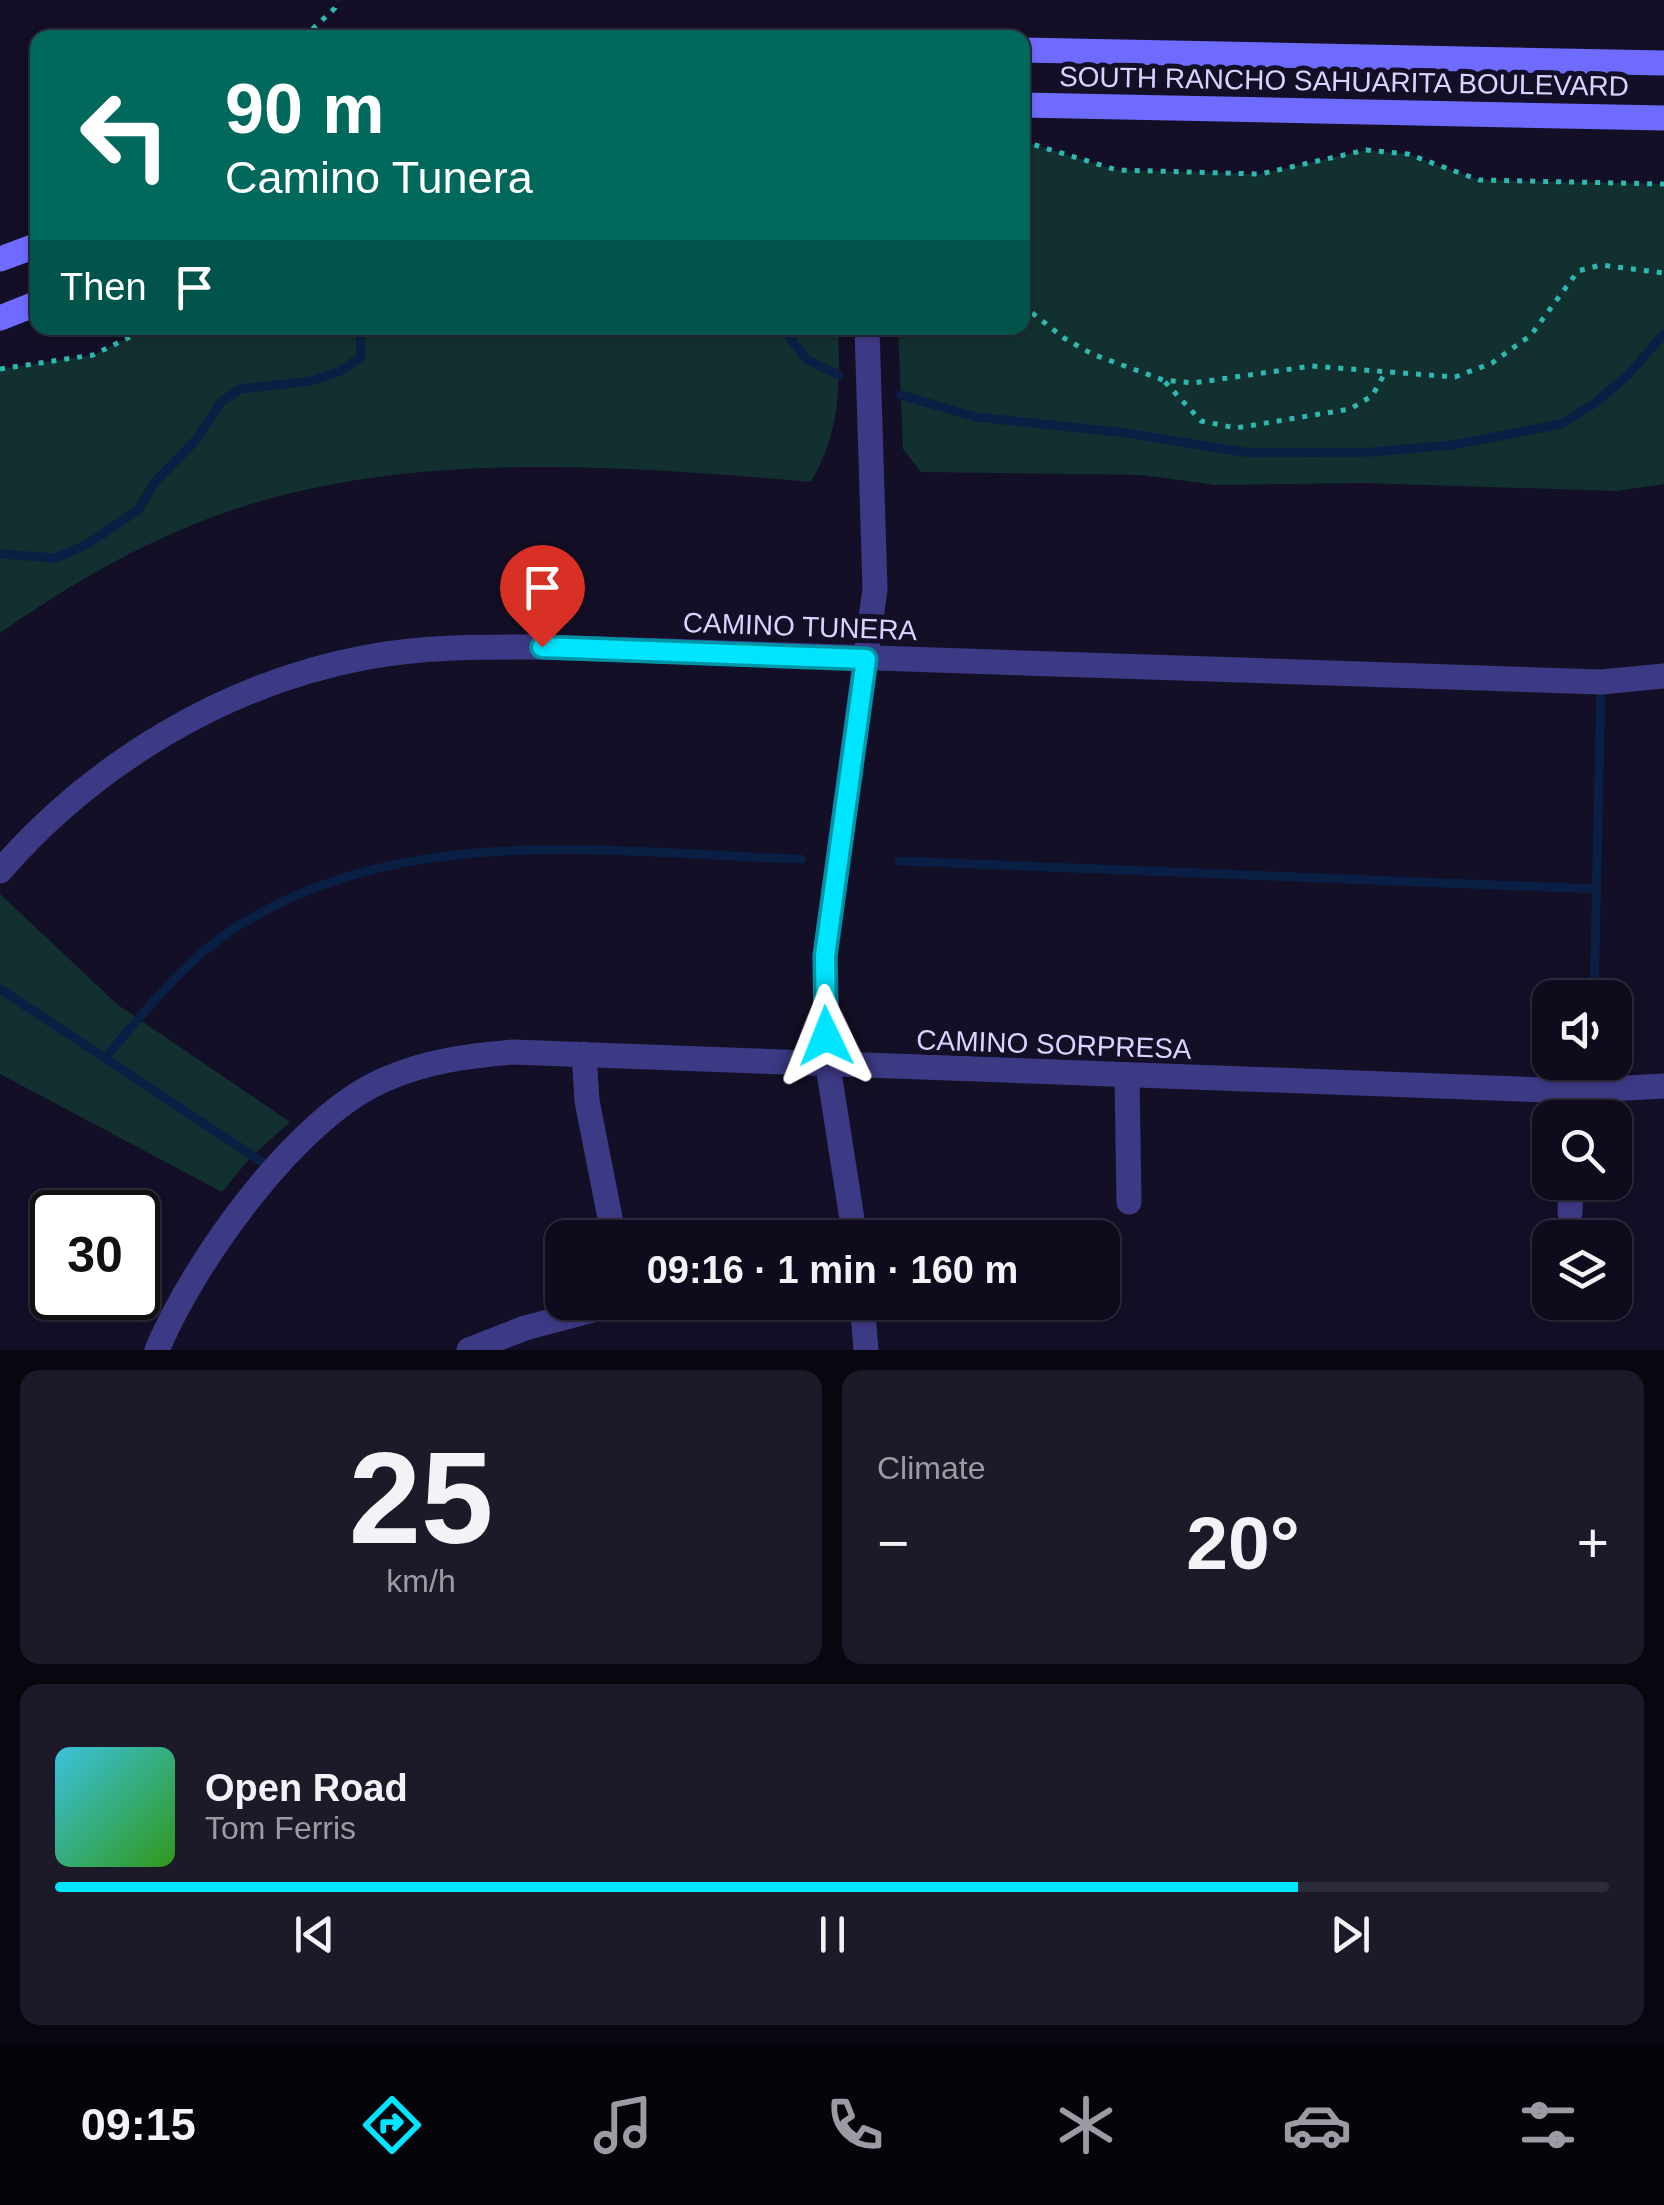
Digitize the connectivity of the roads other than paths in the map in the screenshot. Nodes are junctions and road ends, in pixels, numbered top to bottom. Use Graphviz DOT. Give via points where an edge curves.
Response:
graph roads {
  1 [pos="1030,50"];
  2 [pos="1664,63"];
  3 [pos="1030,105"];
  4 [pos="1664,118"];
  5 [pos="30,248"];
  6 [pos="0,259"];
  7 [pos="30,306"];
  8 [pos="0,318"];
  9 [pos="867,335"];
  10 [pos="866,659"];
  11 [pos="1664,676"];
  12 [pos="0,871"];
  13 [pos="584,1054"];
  14 [pos="828,1066"];
  15 [pos="1127,1076"];
  16 [pos="1664,1086"];
  17 [pos="1573,1091"];
  18 [pos="1573,1100"];
  19 [pos="1570,1200"];
  20 [pos="1129,1202"];
  21 [pos="1570,1214"];
  22 [pos="610,1220"];
  23 [pos="851,1220"];
  24 [pos="556,1320"];
  25 [pos="864,1320"];
  26 [pos="157,1350"];
  27 [pos="469,1350"];
  28 [pos="866,1350"];
  1 -- 2 [label="street, SOUTH RANCHO SAHUARITA BOULEVARD"];
  3 -- 4 [label="street, SOUTH RANCHO SAHUARITA BOULEVARD"];
  5 -- 6 [label="street"];
  7 -- 8 [label="street"];
  9 -- 10 [label="street" via="875,588"];
  10 -- 11 [label="street, CAMINO TUNERA" via="1601,682"];
  10 -- 12 [label="street, CAMINO TUNERA" via="454,647 309,670 180,723 63,807"];
  10 -- 14 [label="street" via="825,956"];
  13 -- 14 [label="street, CAMINO SORPRESA"];
  13 -- 22 [label="street"];
  13 -- 26 [label="street, CAMINO SORPRESA" via="441,1060 349,1099 234,1222 198,1270"];
  14 -- 15 [label="street, CAMINO SORPRESA"];
  14 -- 23 [label="street"];
  15 -- 17 [label="street, CAMINO SORPRESA"];
  15 -- 20 [label="street"];
  16 -- 17 [label="street, CAMINO SORPRESA"];
  17 -- 18 [label="street"];
  19 -- 21 [label="street"];
  24 -- 27 [label="street"];
  25 -- 28 [label="street"];
}
